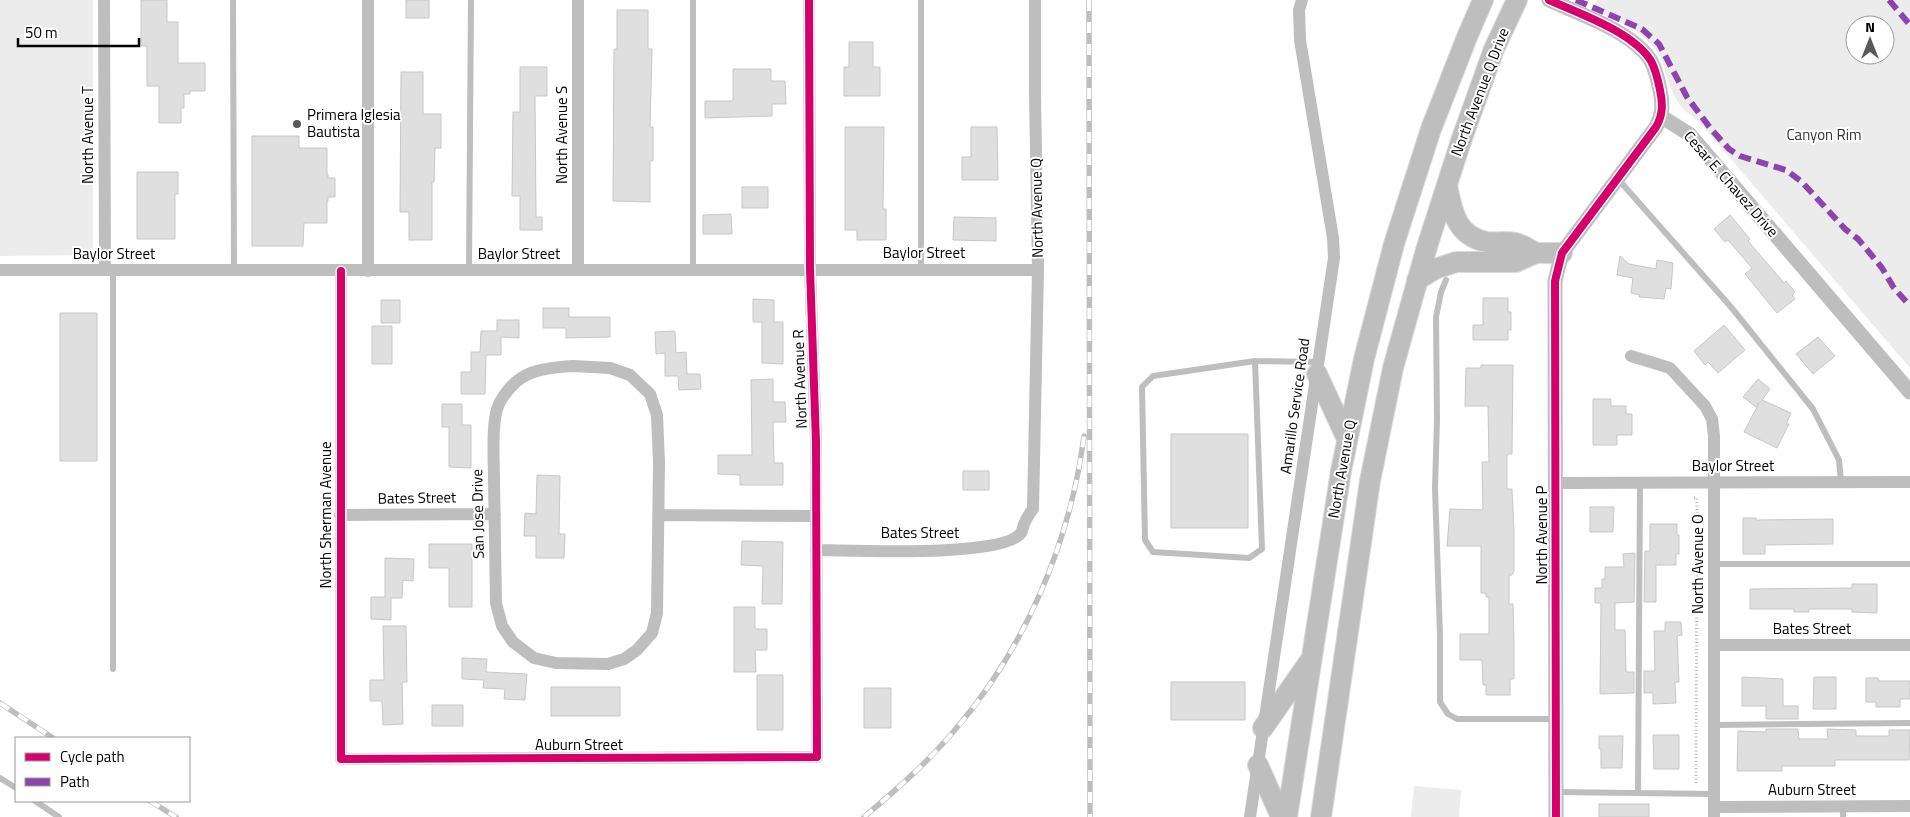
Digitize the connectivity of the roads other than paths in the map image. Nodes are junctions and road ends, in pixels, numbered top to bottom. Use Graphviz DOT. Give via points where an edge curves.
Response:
graph roads {
  1 [pos="104,0"];
  2 [pos="233,0"];
  3 [pos="368,0"];
  4 [pos="471,0"];
  5 [pos="578,0"];
  6 [pos="693,0"];
  7 [pos="809,0"];
  8 [pos="921,0"];
  9 [pos="1035,0"];
  10 [pos="1302,0"];
  11 [pos="1483,0"];
  12 [pos="1517,0"];
  13 [pos="1549,0"];
  14 [pos="1662,117"];
  15 [pos="1432,129"];
  16 [pos="1618,179"];
  17 [pos="1447,185"];
  18 [pos="1536,253"];
  19 [pos="1562,253"];
  20 [pos="810,269"];
  21 [pos="921,269"];
  22 [pos="0,270"];
  23 [pos="109,270"];
  24 [pos="234,270"];
  25 [pos="469,270"];
  26 [pos="578,270"];
  27 [pos="693,270"];
  28 [pos="1038,270"];
  29 [pos="341,271"];
  30 [pos="368,271"];
  31 [pos="1417,280"];
  32 [pos="1446,280"];
  33 [pos="1631,356"];
  34 [pos="1255,361"];
  35 [pos="1318,368"];
  36 [pos="1910,392"];
  37 [pos="1347,439"];
  38 [pos="1841,482"];
  39 [pos="1910,482"];
  40 [pos="1556,483"];
  41 [pos="1640,483"];
  42 [pos="1714,483"];
  43 [pos="494,514"];
  44 [pos="340,515"];
  45 [pos="659,515"];
  46 [pos="816,516"];
  47 [pos="1021,533"];
  48 [pos="816,550"];
  49 [pos="1714,564"];
  50 [pos="1910,564"];
  51 [pos="1714,645"];
  52 [pos="1910,645"];
  53 [pos="1311,659"];
  54 [pos="113,669"];
  55 [pos="1556,719"];
  56 [pos="1910,722"];
  57 [pos="1714,725"];
  58 [pos="1263,728"];
  59 [pos="817,757"];
  60 [pos="341,759"];
  61 [pos="1258,764"];
  62 [pos="0,778"];
  63 [pos="15,787"];
  64 [pos="1556,792"];
  65 [pos="1638,793"];
  66 [pos="36,802"];
  67 [pos="1714,806"];
  68 [pos="1910,806"];
  69 [pos="1842,812"];
  70 [pos="59,817"];
  71 [pos="1250,817"];
  72 [pos="1282,817"];
  73 [pos="1287,817"];
  74 [pos="1321,817"];
  75 [pos="1556,817"];
  1 -- 23 [label="street, North Avenue T"];
  2 -- 24 [label="lane"];
  3 -- 30 [label="street"];
  4 -- 25 [label="lane"];
  5 -- 26 [label="street, North Avenue S"];
  6 -- 27 [label="lane"];
  7 -- 20 [label="street, North Avenue R"];
  8 -- 21 [label="lane"];
  9 -- 28 [label="street, North Avenue Q"];
  10 -- 35 [label="street, Amarillo Service Road" via="1300,40 1334,258"];
  11 -- 15 [label="main road, North Avenue Q Drive"];
  12 -- 17 [label="main road, North Avenue Q Drive" via="1494,49"];
  13 -- 14 [label="street" via="1622,35 1644,52 1657,76"];
  14 -- 16 [label="street"];
  14 -- 36 [label="street, Cesar E. Chavez Drive" via="1689,134"];
  15 -- 37 [label="main road, North Avenue Q" via="1394,244"];
  16 -- 19 [label="street"];
  16 -- 38 [label="lane" via="1731,307 1813,409 1839,460"];
  17 -- 18 [label="main road" via="1451,205 1462,230 1476,239 1516,243"];
  17 -- 31 [label="main road, North Avenue Q"];
  18 -- 19 [label="main road"];
  18 -- 31 [label="main road" via="1516,262 1456,262"];
  19 -- 40 [label="street, North Avenue P" via="1555,281"];
  20 -- 21 [label="street, Baylor Street"];
  20 -- 27 [label="street, Baylor Street"];
  20 -- 46 [label="street, North Avenue R"];
  21 -- 28 [label="street, Baylor Street"];
  22 -- 23 [label="street, Baylor Street"];
  23 -- 24 [label="street, Baylor Street"];
  23 -- 54 [label="lane"];
  24 -- 29 [label="street, Baylor Street"];
  25 -- 26 [label="street, Baylor Street"];
  25 -- 30 [label="street, Baylor Street"];
  26 -- 27 [label="street, Baylor Street"];
  28 -- 47 [label="street, North Avenue Q" via="1033,509"];
  29 -- 30 [label="street, Baylor Street"];
  29 -- 44 [label="street, North Sherman Avenue"];
  31 -- 74 [label="main road, North Avenue Q" via="1370,481"];
  32 -- 55 [label="lane" via="1436,317 1435,488 1440,702 1448,714 1457,719"];
  33 -- 42 [label="street, North Avenue O" via="1670,368 1705,406 1712,419 1714,436"];
  34 -- 34 [label="lane" via="1153,376 1142,387 1145,540 1153,552 1249,558 1262,549"];
  34 -- 35 [label="lane"];
  35 -- 37 [label="main road"];
  35 -- 58 [label="street, Amarillo Service Road"];
  37 -- 53 [label="main road, North Avenue Q"];
  38 -- 39 [label="street, Baylor Street"];
  38 -- 42 [label="street, Baylor Street"];
  40 -- 41 [label="street, Baylor Street"];
  40 -- 55 [label="street, North Avenue P"];
  41 -- 42 [label="street, Baylor Street"];
  41 -- 65 [label="lane"];
  42 -- 49 [label="street, North Avenue O"];
  43 -- 44 [label="street, Bates Street"];
  43 -- 45 [label="street, San Jose Drive" via="494,428 498,406 511,387 529,373 543,368 573,366 610,368 630,375 650,394 657,415"];
  43 -- 45 [label="street, San Jose Drive" via="496,604 502,626 513,642 534,658 556,664 608,664 624,659 652,634 659,588"];
  44 -- 60 [label="street, North Sherman Avenue"];
  45 -- 46 [label="street"];
  46 -- 48 [label="street, North Avenue R"];
  47 -- 48 [label="street, Bates Street" via="994,546 962,550"];
  48 -- 59 [label="street, North Avenue R"];
  49 -- 50 [label="lane"];
  49 -- 51 [label="street, North Avenue O"];
  51 -- 52 [label="street, Bates Street"];
  51 -- 57 [label="street, North Avenue O"];
  53 -- 58 [label="main road"];
  53 -- 73 [label="main road, North Avenue Q"];
  55 -- 64 [label="street, North Avenue P"];
  56 -- 57 [label="lane"];
  57 -- 67 [label="street, North Avenue O"];
  58 -- 61 [label="street, Amarillo Service Road"];
  59 -- 60 [label="street, Auburn Street"];
  61 -- 71 [label="street, Amarillo Service Road"];
  61 -- 72 [label="main road"];
  62 -- 63 [label="lane"];
  64 -- 65 [label="lane"];
  64 -- 75 [label="street, North Avenue P"];
  65 -- 67 [label="lane"];
  66 -- 70 [label="lane"];
  67 -- 69 [label="street, Auburn Street"];
  68 -- 69 [label="street, Auburn Street"];
}
